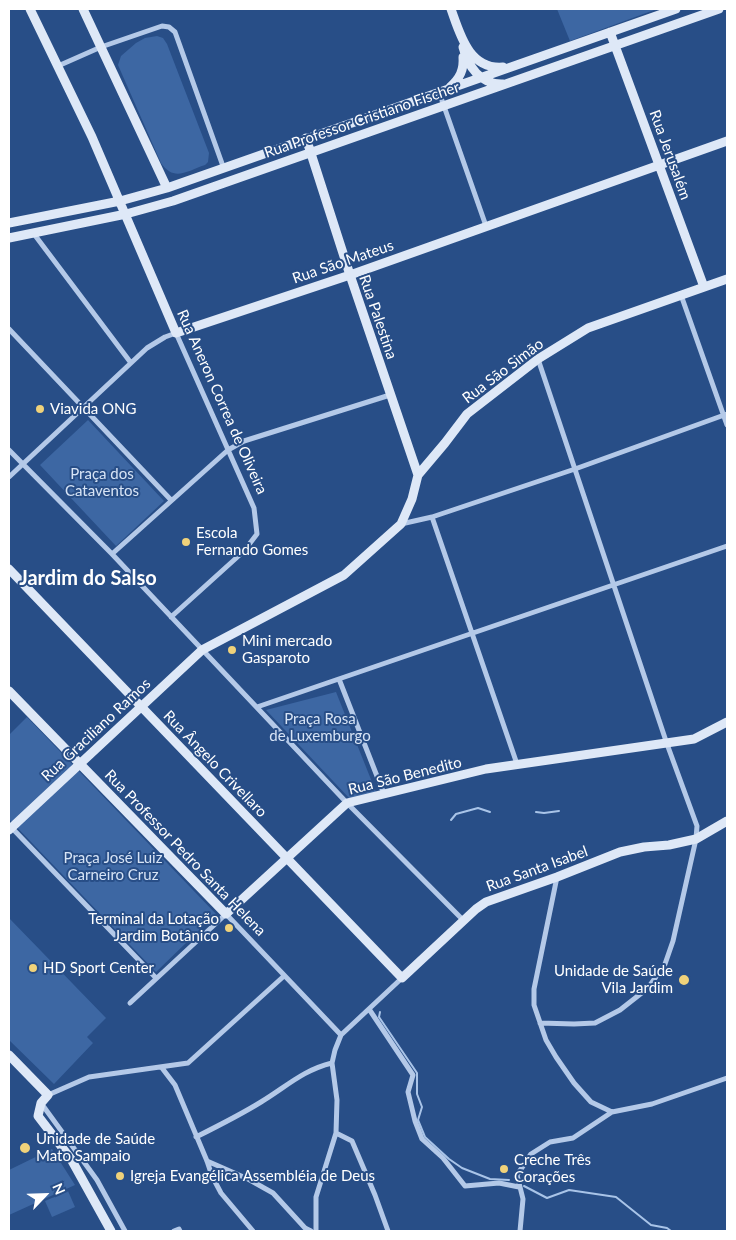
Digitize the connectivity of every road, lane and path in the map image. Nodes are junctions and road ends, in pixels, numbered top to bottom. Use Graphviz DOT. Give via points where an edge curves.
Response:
graph roads {
  1 [pos="30,9"];
  2 [pos="94,9"];
  3 [pos="451,9"];
  4 [pos="676,9"];
  5 [pos="719,9"];
  6 [pos="83,10"];
  7 [pos="610,32"];
  8 [pos="461,37"];
  9 [pos="615,45"];
  10 [pos="101,47"];
  11 [pos="58,66"];
  12 [pos="511,66"];
  13 [pos="481,77"];
  14 [pos="509,84"];
  15 [pos="448,89"];
  16 [pos="439,92"];
  17 [pos="444,107"];
  18 [pos="306,138"];
  19 [pos="727,141"];
  20 [pos="310,152"];
  21 [pos="659,165"];
  22 [pos="224,168"];
  23 [pos="167,188"];
  24 [pos="120,201"];
  25 [pos="126,214"];
  26 [pos="50,215"];
  27 [pos="9,223"];
  28 [pos="486,226"];
  29 [pos="53,230"];
  30 [pos="34,234"];
  31 [pos="9,238"];
  32 [pos="350,275"];
  33 [pos="727,279"];
  34 [pos="704,287"];
  35 [pos="681,295"];
  36 [pos="9,330"];
  37 [pos="176,333"];
  38 [pos="538,360"];
  39 [pos="131,363"];
  40 [pos="390,396"];
  41 [pos="82,408"];
  42 [pos="726,415"];
  43 [pos="727,425"];
  44 [pos="9,450"];
  45 [pos="228,450"];
  46 [pos="22,464"];
  47 [pos="575,469"];
  48 [pos="418,475"];
  49 [pos="9,477"];
  50 [pos="171,500"];
  51 [pos="432,517"];
  52 [pos="401,524"];
  53 [pos="727,546"];
  54 [pos="112,554"];
  55 [pos="9,569"];
  56 [pos="614,585"];
  57 [pos="171,617"];
  58 [pos="472,633"];
  59 [pos="202,650"];
  60 [pos="339,679"];
  61 [pos="9,691"];
  62 [pos="257,707"];
  63 [pos="140,708"];
  64 [pos="727,722"];
  65 [pos="667,744"];
  66 [pos="80,764"];
  67 [pos="517,764"];
  68 [pos="384,794"];
  69 [pos="347,804"];
  70 [pos="727,821"];
  71 [pos="10,828"];
  72 [pos="696,839"];
  73 [pos="286,858"];
  74 [pos="557,877"];
  75 [pos="226,914"];
  76 [pos="464,921"];
  77 [pos="284,976"];
  78 [pos="156,978"];
  79 [pos="402,978"];
  80 [pos="130,1002"];
  81 [pos="369,1009"];
  82 [pos="540,1023"];
  83 [pos="341,1035"];
  84 [pos="9,1056"];
  85 [pos="332,1063"];
  86 [pos="162,1068"];
  87 [pos="727,1078"];
  88 [pos="48,1095"];
  89 [pos="41,1103"];
  90 [pos="612,1112"];
  91 [pos="336,1133"];
  92 [pos="196,1136"];
  93 [pos="207,1161"];
  94 [pos="519,1187"];
  95 [pos="111,1231"];
  96 [pos="125,1231"];
  97 [pos="174,1231"];
  98 [pos="180,1231"];
  99 [pos="253,1231"];
  100 [pos="310,1231"];
  101 [pos="316,1231"];
  102 [pos="388,1231"];
  103 [pos="520,1231"];
  1 -- 11 [label="street, Rua Aneron Correa de Oliveira"];
  2 -- 6 [label="street"];
  3 -- 8 [label="street"];
  4 -- 7 [label="street, Rua Professor Cristiano Fischer"];
  5 -- 9 [label="street, Rua Professor Cristiano Fischer"];
  6 -- 10 [label="street"];
  7 -- 9 [label="street, Rua Jerusalém"];
  7 -- 12 [label="street, Rua Professor Cristiano Fischer"];
  8 -- 12 [label="street" via="479,61 499,68"];
  8 -- 13 [label="street" via="469,64"];
  8 -- 15 [label="street" via="464,66 458,80"];
  9 -- 14 [label="street, Rua Professor Cristiano Fischer"];
  9 -- 21 [label="street, Rua Jerusalém"];
  10 -- 11 [label="street"];
  10 -- 22 [label="street" via="162,26 175,32"];
  10 -- 23 [label="street"];
  11 -- 24 [label="street, Rua Aneron Correa de Oliveira"];
  12 -- 13 [label="street, Rua Professor Cristiano Fischer"];
  13 -- 14 [label="street" via="498,84"];
  13 -- 15 [label="street, Rua Professor Cristiano Fischer"];
  14 -- 17 [label="street, Rua Professor Cristiano Fischer"];
  15 -- 16 [label="street, Rua Professor Cristiano Fischer"];
  16 -- 17 [label="street"];
  16 -- 18 [label="street, Rua Professor Cristiano Fischer"];
  17 -- 20 [label="street, Rua Professor Cristiano Fischer"];
  17 -- 28 [label="street"];
  18 -- 20 [label="street, Rua Palestina"];
  18 -- 22 [label="street, Rua Professor Cristiano Fischer"];
  19 -- 21 [label="street, Rua São Mateus"];
  20 -- 25 [label="street, Rua Professor Cristiano Fischer" via="173,201"];
  20 -- 32 [label="street, Rua Palestina"];
  21 -- 28 [label="street, Rua São Mateus"];
  21 -- 34 [label="street, Rua Jerusalém"];
  22 -- 23 [label="street, Rua Professor Cristiano Fischer"];
  23 -- 24 [label="street, Rua Professor Cristiano Fischer"];
  24 -- 25 [label="street, Rua Aneron Correa de Oliveira"];
  24 -- 26 [label="street, Rua Professor Cristiano Fischer"];
  25 -- 29 [label="street, Rua Professor Cristiano Fischer"];
  25 -- 37 [label="street, Rua Aneron Correa de Oliveira"];
  26 -- 27 [label="street, Rua Professor Cristiano Fischer"];
  26 -- 29 [label="street"];
  28 -- 32 [label="street, Rua São Mateus"];
  29 -- 30 [label="street, Rua Professor Cristiano Fischer"];
  30 -- 31 [label="street, Rua Professor Cristiano Fischer"];
  30 -- 39 [label="street"];
  32 -- 37 [label="street, Rua São Mateus"];
  32 -- 40 [label="street, Rua Palestina"];
  33 -- 34 [label="street, Rua São Simão"];
  34 -- 35 [label="street, Rua São Simão"];
  35 -- 38 [label="street, Rua São Simão" via="588,328"];
  35 -- 42 [label="street"];
  36 -- 41 [label="street"];
  37 -- 39 [label="street, Rua São Mateus" via="147,348"];
  37 -- 45 [label="street, Rua Aneron Correa de Oliveira"];
  38 -- 47 [label="street"];
  38 -- 48 [label="street, Rua São Simão" via="467,414"];
  39 -- 41 [label="street, Rua São Mateus"];
  40 -- 45 [label="street" via="244,442"];
  40 -- 48 [label="street, Rua Palestina"];
  41 -- 46 [label="street, Rua São Mateus"];
  41 -- 50 [label="street"];
  42 -- 43 [label="street"];
  42 -- 47 [label="street"];
  44 -- 46 [label="street"];
  45 -- 50 [label="street"];
  45 -- 57 [label="street, Rua Aneron Correa de Oliveira" via="254,508 257,534 244,551"];
  46 -- 49 [label="street, Rua São Mateus"];
  46 -- 54 [label="street"];
  47 -- 51 [label="street"];
  47 -- 56 [label="street"];
  48 -- 52 [label="street, Rua São Simão"];
  50 -- 54 [label="street"];
  51 -- 52 [label="street"];
  51 -- 58 [label="street"];
  52 -- 59 [label="street, Rua São Simão" via="344,575"];
  53 -- 56 [label="street"];
  54 -- 57 [label="street"];
  55 -- 63 [label="street, Rua Ângelo Crivellaro"];
  56 -- 58 [label="street"];
  56 -- 65 [label="street"];
  57 -- 59 [label="street"];
  58 -- 60 [label="street"];
  58 -- 67 [label="street"];
  59 -- 62 [label="street"];
  59 -- 63 [label="street, Rua Graciliano Ramos"];
  60 -- 62 [label="street"];
  60 -- 68 [label="street"];
  61 -- 66 [label="street, Rua Professor Pedro Santa Helena"];
  62 -- 69 [label="street"];
  63 -- 66 [label="street, Rua Graciliano Ramos"];
  63 -- 73 [label="street, Rua Ângelo Crivellaro"];
  64 -- 65 [label="street, Rua São Benedito" via="694,739"];
  65 -- 67 [label="street, Rua São Benedito"];
  65 -- 72 [label="street" via="697,826"];
  66 -- 71 [label="street, Rua Graciliano Ramos"];
  66 -- 75 [label="street, Rua Professor Pedro Santa Helena"];
  67 -- 68 [label="street, Rua São Benedito"];
  68 -- 69 [label="street, Rua São Benedito"];
  69 -- 73 [label="street, Rua São Benedito"];
  69 -- 76 [label="street"];
  70 -- 72 [label="street, Rua Santa Isabel"];
  71 -- 78 [label="street"];
  72 -- 74 [label="street, Rua Santa Isabel" via="620,852"];
  72 -- 82 [label="street" via="673,941 665,964 648,988 620,1010 595,1023"];
  73 -- 75 [label="street, Rua São Benedito"];
  73 -- 79 [label="street, Rua Ângelo Crivellaro"];
  74 -- 76 [label="street, Rua Santa Isabel" via="486,902"];
  74 -- 82 [label="street" via="534,989 534,1006"];
  75 -- 77 [label="street, Rua Professor Pedro Santa Helena"];
  75 -- 78 [label="street, Rua São Benedito"];
  76 -- 79 [label="street, Rua Santa Isabel"];
  77 -- 83 [label="street, Rua Professor Pedro Santa Helena"];
  77 -- 86 [label="street" via="188,1063"];
  78 -- 80 [label="street, Rua São Benedito"];
  79 -- 81 [label="street, Rua Santa Isabel"];
  81 -- 83 [label="street, Rua Santa Isabel"];
  81 -- 94 [label="street" via="413,1075 408,1092 422,1139 443,1158 464,1186 499,1184"];
  82 -- 90 [label="street" via="546,1040 574,1083 591,1102"];
  83 -- 85 [label="street"];
  84 -- 88 [label="street"];
  85 -- 91 [label="street" via="337,1100"];
  85 -- 92 [label="street" via="296,1077 263,1101"];
  86 -- 88 [label="street" via="89,1077"];
  86 -- 92 [label="street" via="175,1085"];
  87 -- 90 [label="street" via="652,1104"];
  88 -- 89 [label="street"];
  89 -- 95 [label="street" via="38,1116 71,1158"];
  89 -- 96 [label="street" via="97,1180"];
  90 -- 94 [label="street" via="572,1138 550,1142 531,1154 517,1175"];
  91 -- 101 [label="street" via="316,1196"];
  91 -- 102 [label="street" via="352,1141"];
  92 -- 93 [label="street"];
  93 -- 99 [label="street" via="222,1193"];
  93 -- 100 [label="street" via="273,1193"];
  94 -- 103 [label="street" via="523,1200"];
  97 -- 98 [label="street"];
}
